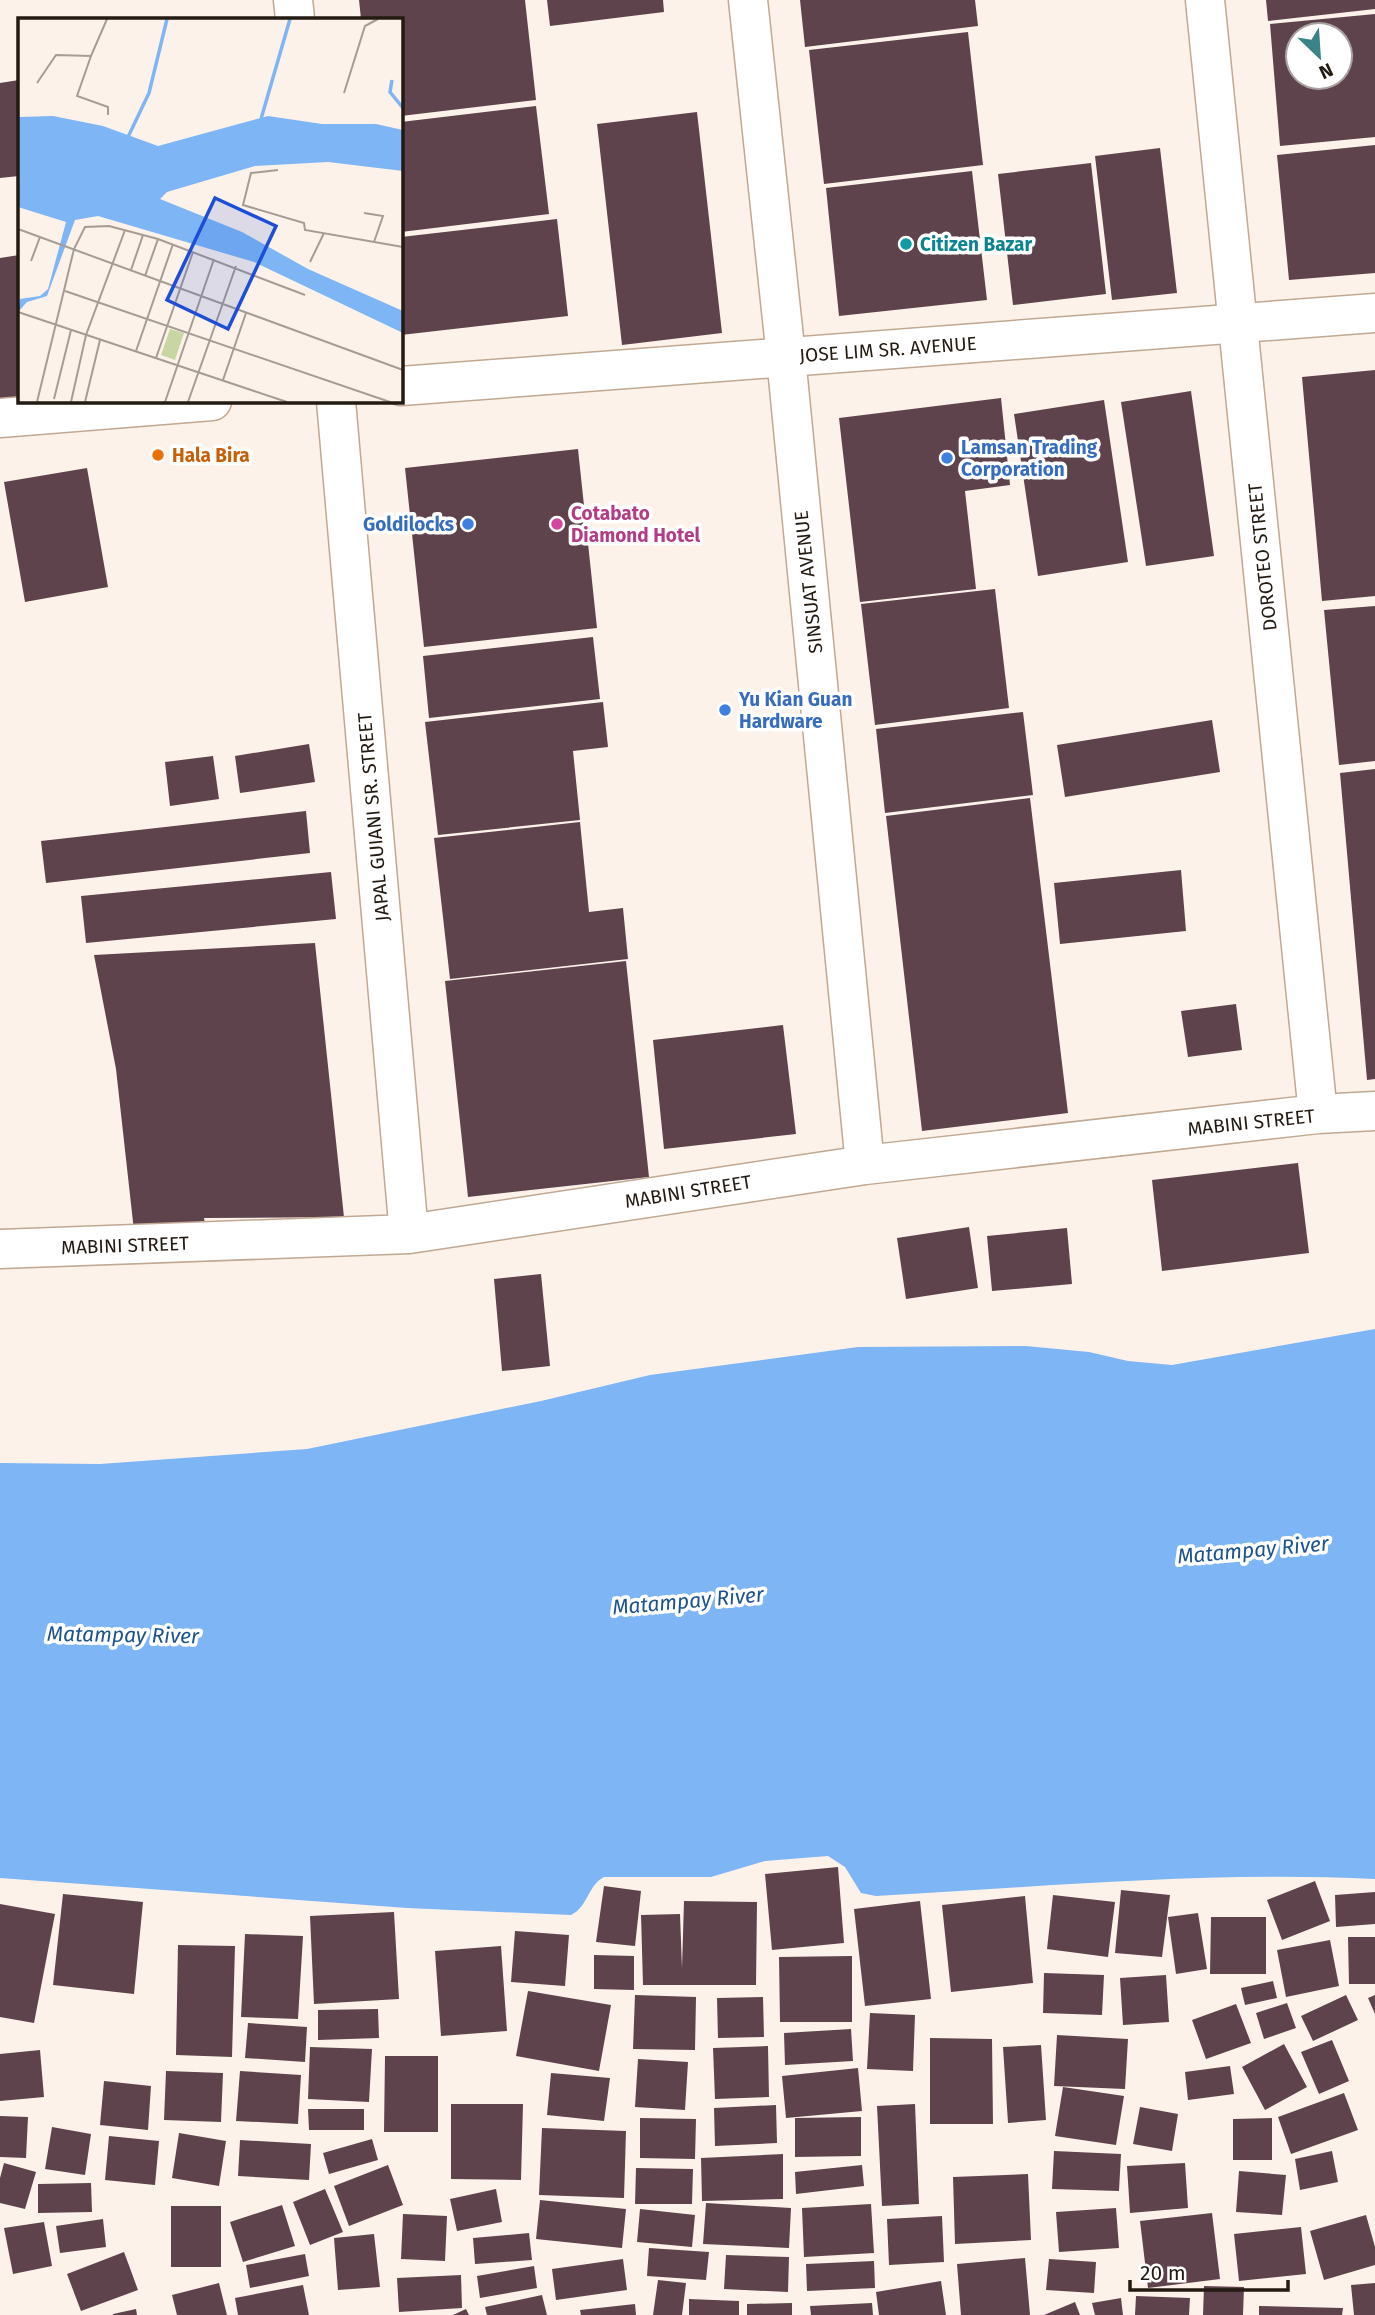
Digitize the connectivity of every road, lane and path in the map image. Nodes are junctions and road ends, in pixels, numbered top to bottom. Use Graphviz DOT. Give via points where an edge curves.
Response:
graph roads {
  1 [pos="293,0"];
  2 [pos="748,0"];
  3 [pos="1205,0"];
  4 [pos="295,18"];
  5 [pos="1375,313"];
  6 [pos="1238,323"];
  7 [pos="786,357"];
  8 [pos="402,386"];
  9 [pos="200,402"];
  10 [pos="336,402"];
  11 [pos="0,418"];
  12 [pos="1375,1111"];
  13 [pos="1318,1114"];
  14 [pos="864,1165"];
  15 [pos="409,1234"];
  16 [pos="0,1249"];
  1 -- 4 [label="street"];
  2 -- 7 [label="street, SINSUAT AVENUE"];
  3 -- 6 [label="street, DOROTEO STREET"];
  5 -- 6 [label="street, JOSE LIM SR. AVENUE"];
  6 -- 7 [label="street, JOSE LIM SR. AVENUE"];
  6 -- 13 [label="street, DOROTEO STREET"];
  7 -- 8 [label="street, JOSE LIM SR. AVENUE"];
  7 -- 14 [label="street, SINSUAT AVENUE"];
  9 -- 11 [label="street"];
  10 -- 15 [label="street, JAPAL GUIANI SR. STREET"];
  12 -- 13 [label="street, MABINI STREET"];
  13 -- 14 [label="street, MABINI STREET"];
  14 -- 15 [label="street, MABINI STREET"];
  15 -- 16 [label="street, MABINI STREET"];
}
